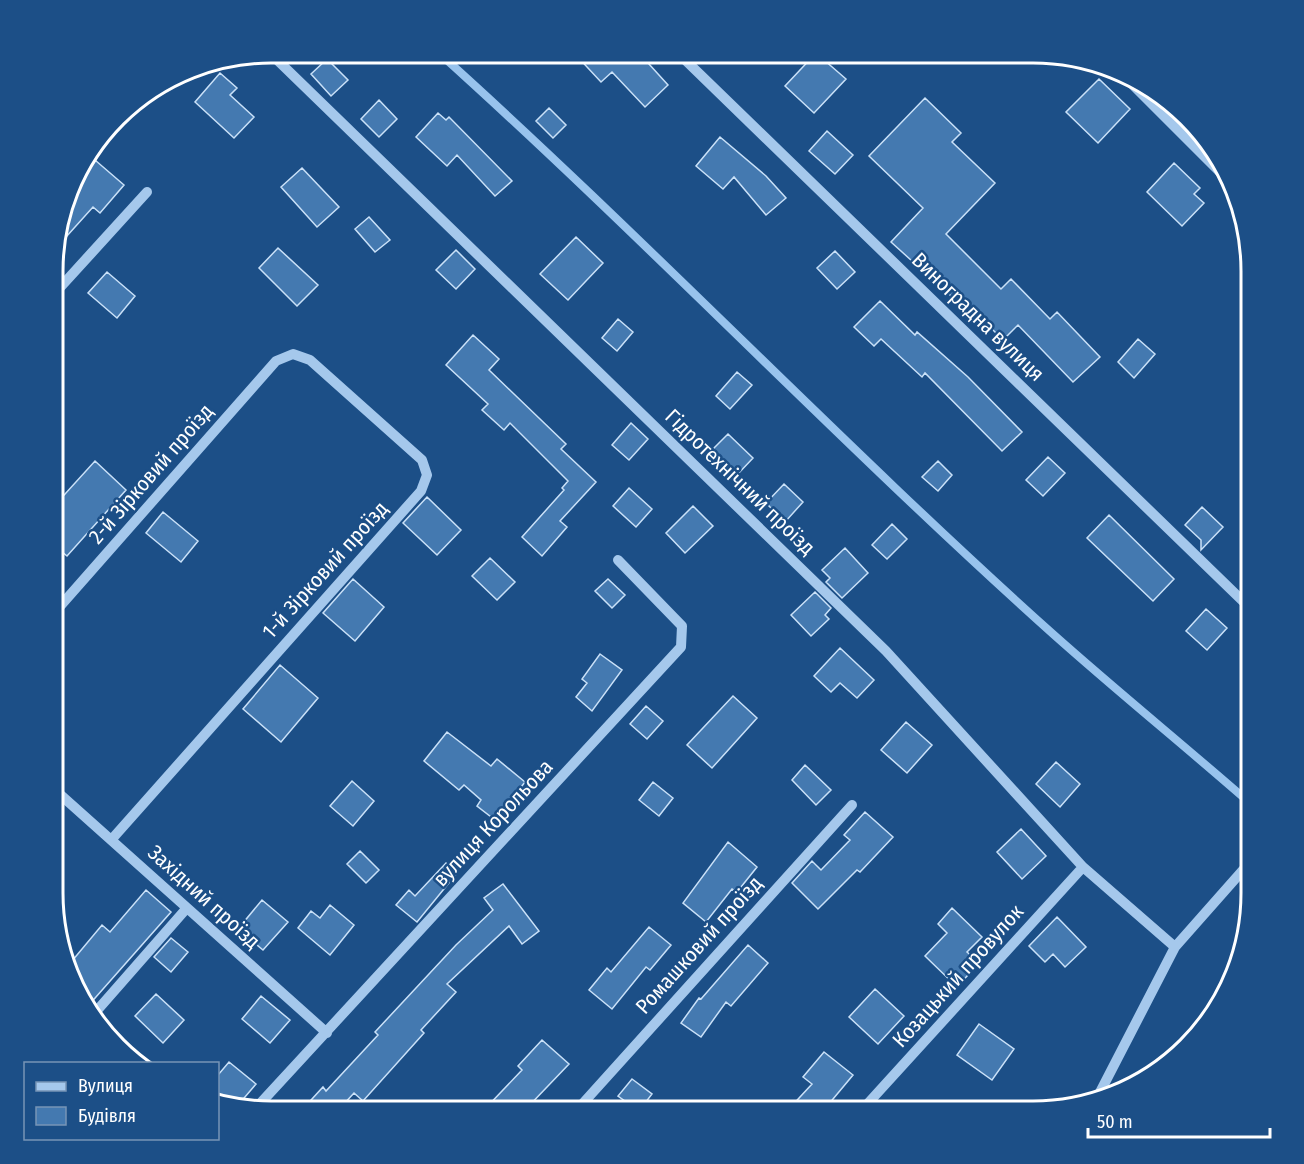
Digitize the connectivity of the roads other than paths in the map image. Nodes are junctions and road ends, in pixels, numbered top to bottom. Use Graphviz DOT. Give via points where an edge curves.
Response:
graph roads {
  1 [pos="280,63"];
  2 [pos="688,63"];
  3 [pos="1143,95"];
  4 [pos="1209,160"];
  5 [pos="147,192"];
  6 [pos="63,284"];
  7 [pos="276,361"];
  8 [pos="618,560"];
  9 [pos="1241,599"];
  10 [pos="63,603"];
  11 [pos="63,797"];
  12 [pos="852,805"];
  13 [pos="112,839"];
  14 [pos="1083,867"];
  15 [pos="1241,872"];
  16 [pos="186,909"];
  17 [pos="1175,946"];
  18 [pos="98,1009"];
  19 [pos="327,1033"];
  20 [pos="1102,1089"];
  21 [pos="263,1100"];
  22 [pos="585,1101"];
  23 [pos="870,1101"];
  1 -- 14 [label="street, Гідротехнічний проїзд" via="886,651"];
  2 -- 9 [label="street, Виноградна вулиця"];
  3 -- 4 [label="street"];
  5 -- 6 [label="street"];
  7 -- 10 [label="street, 2-й Зірковий проїзд"];
  7 -- 13 [label="street, 1-й Зірковий проїзд" via="293,354 310,360 422,460 427,475 421,491"];
  8 -- 19 [label="street, вулиця Корольова" via="682,626 681,647"];
  11 -- 13 [label="street, Західний проїзд"];
  12 -- 22 [label="street, Ромашковий проїзд"];
  13 -- 16 [label="street, Західний проїзд"];
  14 -- 17 [label="street, Гідротехнічний проїзд"];
  14 -- 23 [label="street, Козацький провулок"];
  15 -- 17 [label="street"];
  16 -- 18 [label="street"];
  16 -- 19 [label="street, Західний проїзд"];
  17 -- 20 [label="street"];
  19 -- 21 [label="street, вулиця Корольова"];
}
